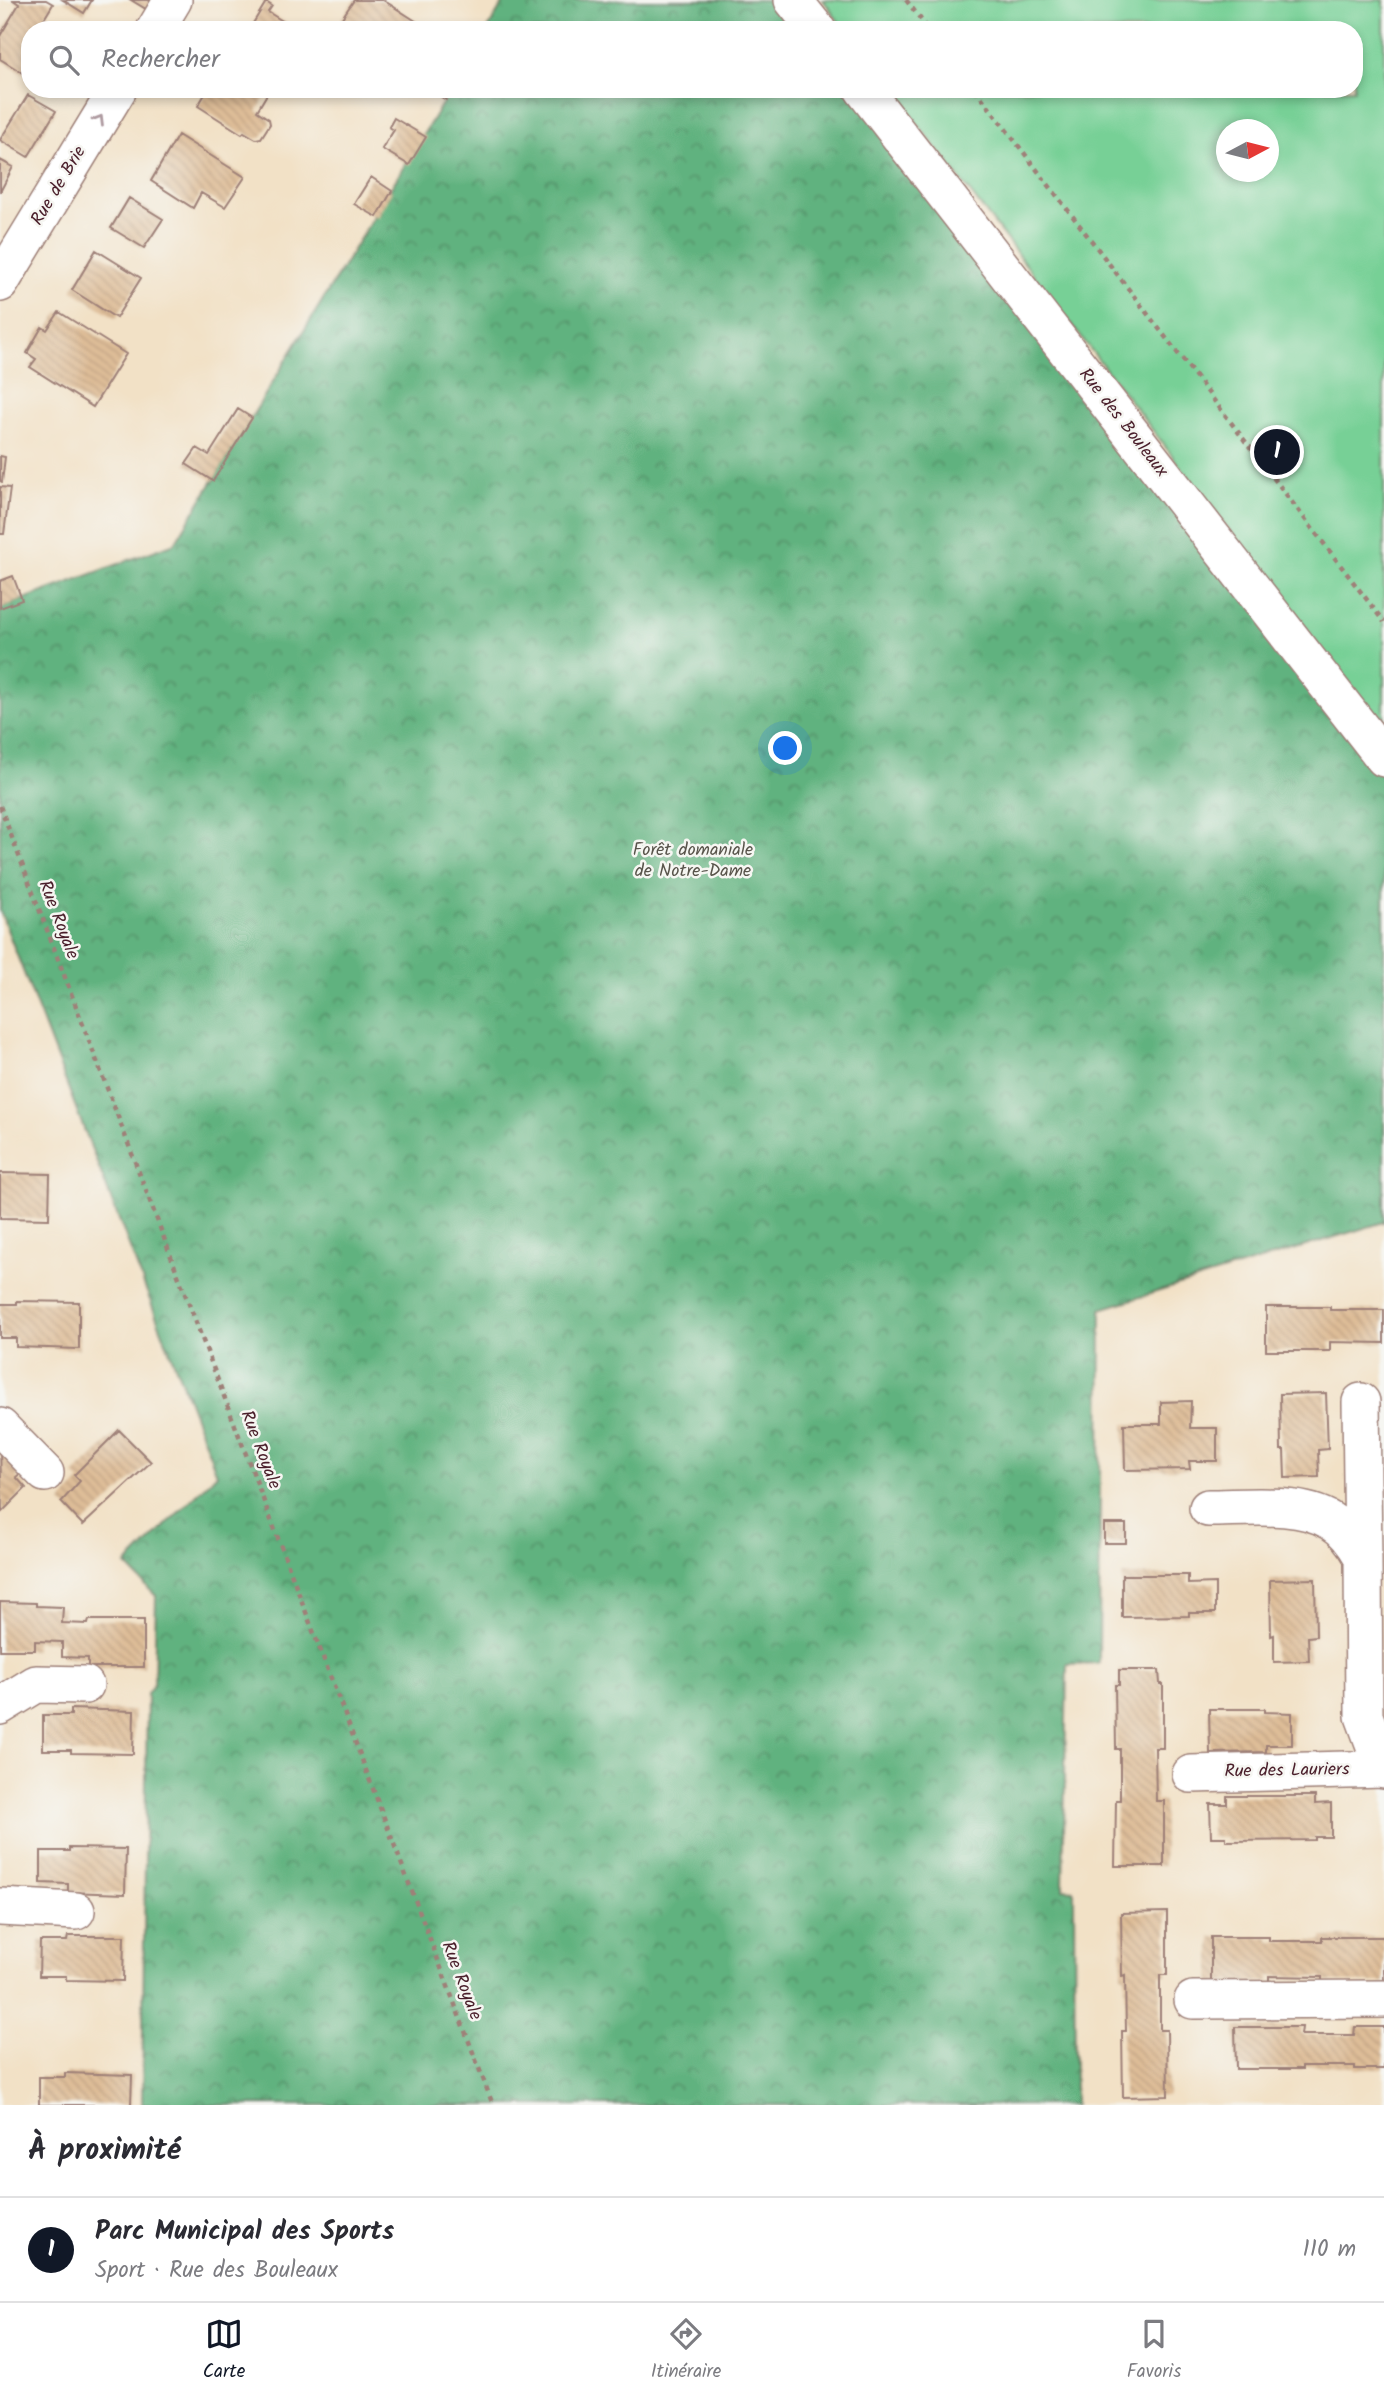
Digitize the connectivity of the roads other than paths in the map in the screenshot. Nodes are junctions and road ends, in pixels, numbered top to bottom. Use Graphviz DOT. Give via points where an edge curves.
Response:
graph roads {
  1 [pos="173,0"];
  2 [pos="793,0"];
  3 [pos="160,21"];
  4 [pos="810,21"];
  5 [pos="113,98"];
  6 [pos="870,98"];
  7 [pos="0,283"];
  8 [pos="1384,758"];
  9 [pos="1362,1402"];
  10 [pos="0,1427"];
  11 [pos="45,1473"];
  12 [pos="1208,1508"];
  13 [pos="1373,1513"];
  14 [pos="1363,1557"];
  15 [pos="85,1685"];
  16 [pos="0,1706"];
  17 [pos="1381,1754"];
  18 [pos="1191,1774"];
  19 [pos="0,1907"];
  20 [pos="76,1911"];
  21 [pos="1384,1999"];
  22 [pos="1193,2000"];
  1 -- 3 [label="street"];
  2 -- 4 [label="street"];
  7 -- 5 [label="street, Rue de Brie, one-way"];
  6 -- 8 [label="street, Rue des Bouleaux"];
  9 -- 13 [label="street, Rue des Lauriers"];
  10 -- 11 [label="street"];
  12 -- 14 [label="street" via="1296,1508 1331,1520"];
  13 -- 14 [label="street, Rue des Lauriers"];
  14 -- 17 [label="street, Rue des Lauriers" via="1364,1716"];
  15 -- 16 [label="street" via="36,1684"];
  17 -- 18 [label="street, Rue des Lauriers"];
  19 -- 20 [label="street"];
  21 -- 22 [label="street"];
}
